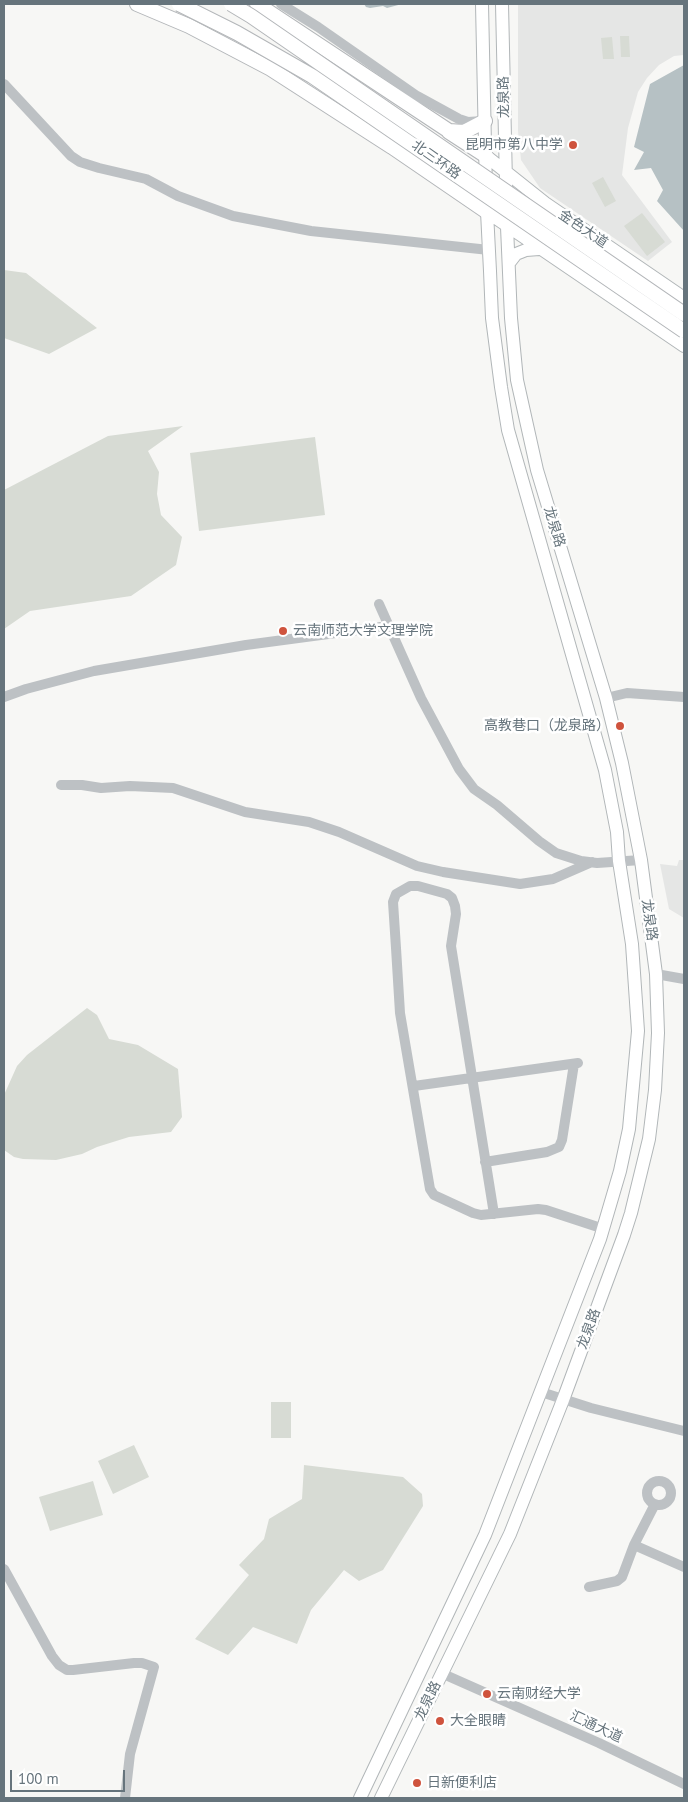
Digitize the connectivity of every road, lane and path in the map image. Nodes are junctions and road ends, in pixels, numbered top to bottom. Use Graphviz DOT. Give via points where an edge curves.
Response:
graph roads {
  1 [pos="137,4"];
  2 [pos="179,4"];
  3 [pos="231,4"];
  4 [pos="257,4"];
  5 [pos="281,4"];
  6 [pos="482,4"];
  7 [pos="502,4"];
  8 [pos="4,84"];
  9 [pos="486,121"];
  10 [pos="449,131"];
  11 [pos="486,156"];
  12 [pos="505,172"];
  13 [pos="487,212"];
  14 [pos="507,226"];
  15 [pos="596,238"];
  16 [pos="539,248"];
  17 [pos="489,250"];
  18 [pos="509,263"];
  19 [pos="574,270"];
  20 [pos="684,298"];
  21 [pos="684,314"];
  22 [pos="684,331"];
  23 [pos="684,346"];
  24 [pos="379,604"];
  25 [pos="388,626"];
  26 [pos="4,697"];
  27 [pos="606,698"];
  28 [pos="684,698"];
  29 [pos="61,785"];
  30 [pos="641,860"];
  31 [pos="619,861"];
  32 [pos="592,862"];
  33 [pos="656,974"];
  34 [pos="684,979"];
  35 [pos="472,1078"];
  36 [pos="414,1086"];
  37 [pos="485,1162"];
  38 [pos="494,1214"];
  39 [pos="604,1229"];
  40 [pos="541,1392"];
  41 [pos="563,1400"];
  42 [pos="684,1430"];
  43 [pos="655,1504"];
  44 [pos="634,1545"];
  45 [pos="684,1567"];
  46 [pos="4,1569"];
  47 [pos="589,1587"];
  48 [pos="441,1673"];
  49 [pos="684,1784"];
  50 [pos="125,1798"];
  51 [pos="360,1798"];
  52 [pos="380,1798"];
  1 -- 13 [label="highway" via="189,26 270,69"];
  2 -- 22 [label="highway, 北三环路, bridge" via="237,32 312,76"];
  3 -- 21 [label="highway, 北三环路, bridge"];
  4 -- 10 [label="highway"];
  5 -- 9 [label="street" via="437,108 468,122"];
  6 -- 9 [label="main road, 龙泉路"];
  7 -- 12 [label="main road, 龙泉路"];
  8 -- 17 [label="street" via="80,162 146,179 178,196 233,216 311,232"];
  9 -- 10 [label="highway" via="464,132"];
  9 -- 11 [label="main road, 龙泉路"];
  10 -- 11 [label="highway"];
  11 -- 12 [label="main road, 金色大道"];
  11 -- 13 [label="main road, 龙泉路"];
  12 -- 14 [label="main road, 龙泉路"];
  12 -- 15 [label="main road, 金色大道"];
  13 -- 14 [label="main road"];
  13 -- 17 [label="main road, 龙泉路"];
  14 -- 16 [label="main road"];
  14 -- 18 [label="main road, 龙泉路"];
  15 -- 19 [label="main road" via="583,239 574,247 570,258"];
  15 -- 20 [label="main road, 金色大道"];
  16 -- 18 [label="main road" via="516,254"];
  16 -- 19 [label="main road"];
  17 -- 31 [label="main road, 龙泉路" via="493,326 508,430 605,770"];
  18 -- 27 [label="main road, 龙泉路" via="517,380 537,470"];
  19 -- 23 [label="main road"];
  24 -- 25 [label="street"];
  25 -- 26 [label="street" via="246,644 94,671"];
  25 -- 32 [label="street" via="421,698 459,769 474,789 556,853"];
  27 -- 28 [label="street" via="627,693"];
  27 -- 30 [label="main road, 龙泉路"];
  29 -- 32 [label="street" via="174,788 245,812 308,822 417,866 511,883 553,879"];
  30 -- 31 [label="street"];
  30 -- 33 [label="main road, 龙泉路"];
  31 -- 32 [label="street"];
  31 -- 39 [label="main road, 龙泉路" via="632,944 638,1031 629,1129"];
  33 -- 34 [label="street"];
  33 -- 41 [label="main road, 龙泉路" via="658,1033 655,1090 640,1181 624,1235"];
  35 -- 36 [label="street"];
  35 -- 36 [label="street" via="451,946 456,906 447,894 410,886 396,894 393,902 400,1013"];
  35 -- 37 [label="street"];
  35 -- 37 [label="street" via="576,1064 559,1147 547,1152"];
  36 -- 38 [label="street" via="429,1183 434,1195 472,1213"];
  37 -- 38 [label="street"];
  38 -- 39 [label="street" via="546,1210"];
  39 -- 40 [label="main road, 龙泉路"];
  40 -- 41 [label="street"];
  40 -- 51 [label="main road, 龙泉路" via="484,1535"];
  41 -- 42 [label="street"];
  41 -- 48 [label="main road, 龙泉路" via="510,1534"];
  43 -- 44 [label="street"];
  44 -- 45 [label="street"];
  44 -- 47 [label="street" via="622,1577"];
  46 -- 50 [label="street" via="59,1665 67,1670 134,1663 154,1666 130,1754"];
  48 -- 49 [label="street, 汇通大道"];
  48 -- 52 [label="main road, 龙泉路"];
}
